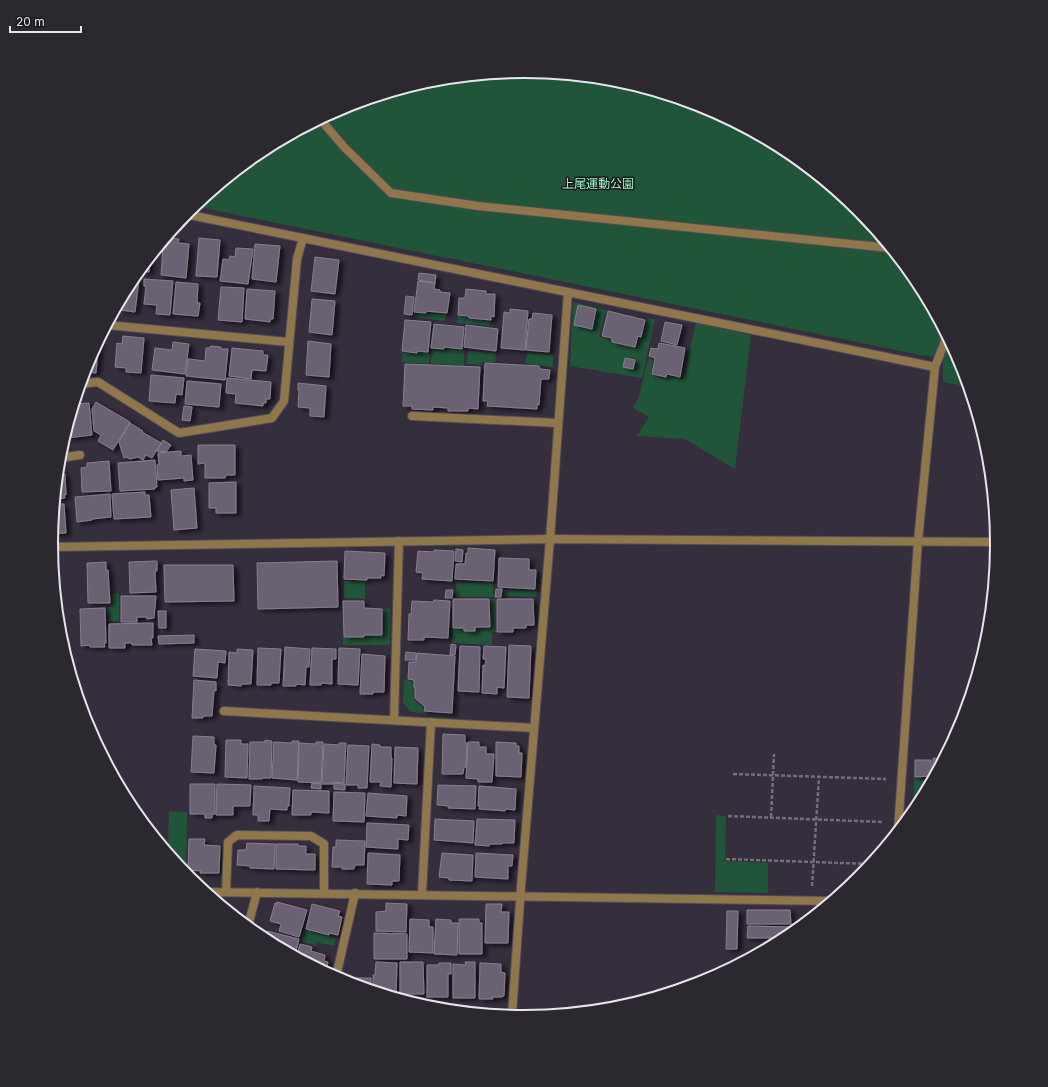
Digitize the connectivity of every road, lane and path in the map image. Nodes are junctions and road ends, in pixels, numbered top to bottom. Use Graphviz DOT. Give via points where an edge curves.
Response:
graph roads {
  1 [pos="324,123"];
  2 [pos="193,216"];
  3 [pos="303,238"];
  4 [pos="883,247"];
  5 [pos="568,292"];
  6 [pos="112,325"];
  7 [pos="289,342"];
  8 [pos="944,342"];
  9 [pos="935,367"];
  10 [pos="87,383"];
  11 [pos="412,416"];
  12 [pos="558,423"];
  13 [pos="80,455"];
  14 [pos="66,457"];
  15 [pos="550,539"];
  16 [pos="399,541"];
  17 [pos="918,541"];
  18 [pos="990,542"];
  19 [pos="58,547"];
  20 [pos="224,711"];
  21 [pos="394,720"];
  22 [pos="431,722"];
  23 [pos="534,728"];
  24 [pos="774,754"];
  25 [pos="733,774"];
  26 [pos="774,776"];
  27 [pos="819,777"];
  28 [pos="902,780"];
  29 [pos="728,816"];
  30 [pos="771,817"];
  31 [pos="816,818"];
  32 [pos="898,820"];
  33 [pos="895,826"];
  34 [pos="726,859"];
  35 [pos="813,862"];
  36 [pos="862,864"];
  37 [pos="215,892"];
  38 [pos="226,892"];
  39 [pos="257,892"];
  40 [pos="324,892"];
  41 [pos="355,893"];
  42 [pos="422,894"];
  43 [pos="520,896"];
  44 [pos="811,900"];
  45 [pos="823,901"];
  46 [pos="250,920"];
  47 [pos="338,970"];
  48 [pos="512,1010"];
  1 -- 4 [label="street" via="391,193 478,206"];
  2 -- 3 [label="street"];
  3 -- 5 [label="street"];
  3 -- 7 [label="street" via="297,259"];
  5 -- 9 [label="street"];
  5 -- 12 [label="street"];
  6 -- 7 [label="street"];
  7 -- 10 [label="street" via="284,401 272,418 179,433 98,382"];
  8 -- 9 [label="street"];
  9 -- 17 [label="street"];
  11 -- 12 [label="street"];
  12 -- 15 [label="street"];
  13 -- 14 [label="street"];
  15 -- 16 [label="street"];
  15 -- 17 [label="street"];
  15 -- 23 [label="street"];
  16 -- 19 [label="street"];
  16 -- 21 [label="street"];
  17 -- 18 [label="street"];
  17 -- 28 [label="street"];
  20 -- 21 [label="street"];
  21 -- 22 [label="street"];
  22 -- 23 [label="street"];
  22 -- 42 [label="street"];
  23 -- 43 [label="street"];
  24 -- 26 [label="path"];
  25 -- 26 [label="path"];
  26 -- 27 [label="path"];
  26 -- 30 [label="path"];
  27 -- 28 [label="path"];
  27 -- 31 [label="path"];
  28 -- 32 [label="street"];
  29 -- 30 [label="path"];
  30 -- 31 [label="path"];
  31 -- 33 [label="path"];
  31 -- 35 [label="path"];
  34 -- 35 [label="path"];
  35 -- 36 [label="path"];
  35 -- 44 [label="path"];
  37 -- 38 [label="street"];
  38 -- 39 [label="street"];
  38 -- 40 [label="street" via="228,842 237,835 311,836 324,844"];
  39 -- 40 [label="street"];
  39 -- 46 [label="street"];
  40 -- 41 [label="street"];
  41 -- 42 [label="street"];
  41 -- 47 [label="street"];
  42 -- 43 [label="street"];
  43 -- 44 [label="street"];
  43 -- 48 [label="street"];
  44 -- 45 [label="street"];
}
